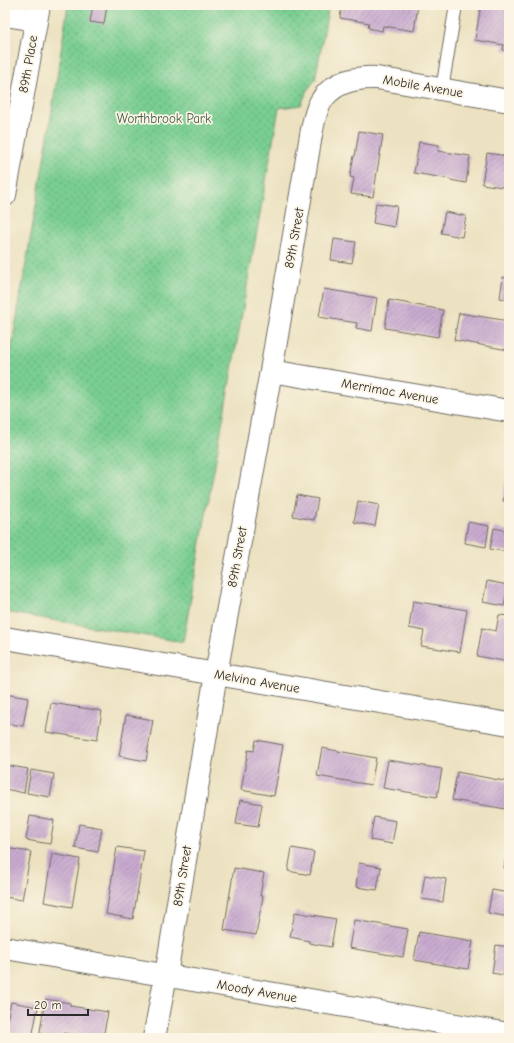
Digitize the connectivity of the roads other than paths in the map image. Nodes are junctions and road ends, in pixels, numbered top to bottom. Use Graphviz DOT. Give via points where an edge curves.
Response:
graph roads {
  1 [pos="456,5"];
  2 [pos="37,12"];
  3 [pos="5,15"];
  4 [pos="338,85"];
  5 [pos="442,89"];
  6 [pos="509,101"];
  7 [pos="5,195"];
  8 [pos="271,371"];
  9 [pos="509,411"];
  10 [pos="5,638"];
  11 [pos="216,674"];
  12 [pos="509,724"];
  13 [pos="5,948"];
  14 [pos="166,975"];
  15 [pos="509,1034"];
  16 [pos="154,1038"];
  1 -- 5 [label="lane"];
  2 -- 3 [label="street"];
  2 -- 7 [label="street, 89th Place"];
  4 -- 5 [label="street, Mobile Avenue" via="365,77"];
  4 -- 8 [label="street, 89th Street" via="323,98 315,116"];
  5 -- 6 [label="street, Mobile Avenue"];
  8 -- 9 [label="street, Merrimac Avenue"];
  8 -- 11 [label="street, 89th Street"];
  10 -- 11 [label="street, Melvina Avenue"];
  11 -- 12 [label="street, Melvina Avenue"];
  11 -- 14 [label="street, 89th Street"];
  13 -- 14 [label="street, Moody Avenue"];
  14 -- 15 [label="street, Moody Avenue"];
  14 -- 16 [label="street, 89th Street"];
}
